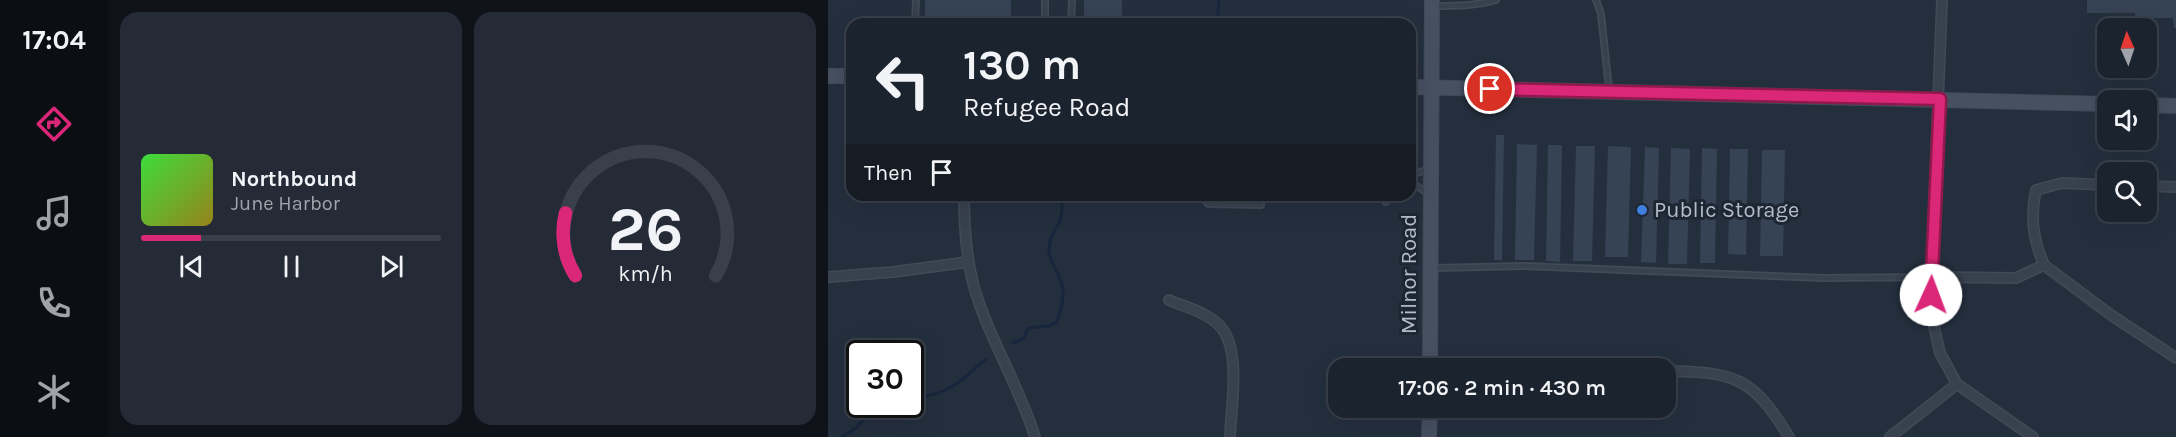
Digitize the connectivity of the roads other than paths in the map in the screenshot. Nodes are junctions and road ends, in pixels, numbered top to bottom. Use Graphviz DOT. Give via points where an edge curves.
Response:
graph roads {
  1 [pos="916,0"];
  2 [pos="1045,0"];
  3 [pos="1072,0"];
  4 [pos="1451,0"];
  5 [pos="1496,0"];
  6 [pos="1596,0"];
  7 [pos="1942,0"];
  8 [pos="1432,3"];
  9 [pos="1456,3"];
  10 [pos="915,18"];
  11 [pos="1045,18"];
  12 [pos="1071,18"];
  13 [pos="828,76"];
  14 [pos="846,76"];
  15 [pos="1416,87"];
  16 [pos="1431,88"];
  17 [pos="1609,92"];
  18 [pos="1940,99"];
  19 [pos="2097,104"];
  20 [pos="2157,105"];
  21 [pos="2176,106"];
  22 [pos="1430,169"];
  23 [pos="1416,173"];
  24 [pos="1416,185"];
  25 [pos="2097,185"];
  26 [pos="2157,186"];
  27 [pos="2176,187"];
  28 [pos="1431,194"];
  29 [pos="964,201"];
  30 [pos="1206,201"];
  31 [pos="1260,205"];
  32 [pos="969,262"];
  33 [pos="2043,265"];
  34 [pos="1430,268"];
  35 [pos="828,277"];
  36 [pos="1932,277"];
  37 [pos="1169,300"];
  38 [pos="2176,357"];
  39 [pos="1430,358"];
  40 [pos="1676,371"];
  41 [pos="1957,384"];
  42 [pos="1430,418"];
  43 [pos="1035,437"];
  44 [pos="1230,437"];
  45 [pos="1429,437"];
  46 [pos="1789,437"];
  47 [pos="1890,437"];
  48 [pos="2033,437"];
  1 -- 10 [label="lane"];
  2 -- 11 [label="lane"];
  3 -- 12 [label="lane"];
  4 -- 9 [label="lane"];
  5 -- 9 [label="lane" via="1477,5"];
  6 -- 17 [label="lane"];
  7 -- 18 [label="street"];
  8 -- 9 [label="lane"];
  8 -- 16 [label="main road, Milnor Road"];
  13 -- 14 [label="main road"];
  15 -- 16 [label="main road"];
  16 -- 17 [label="main road"];
  16 -- 22 [label="main road, Milnor Road"];
  17 -- 18 [label="main road"];
  18 -- 19 [label="main road"];
  18 -- 36 [label="street"];
  20 -- 21 [label="main road"];
  22 -- 23 [label="lane"];
  22 -- 28 [label="main road, Milnor Road"];
  24 -- 28 [label="lane"];
  25 -- 33 [label="street" via="2062,183 2036,190 2031,213"];
  26 -- 27 [label="street"];
  28 -- 34 [label="main road, Milnor Road"];
  29 -- 32 [label="street"];
  30 -- 31 [label="lane"];
  32 -- 35 [label="street"];
  32 -- 43 [label="street" via="987,323 1027,410"];
  33 -- 36 [label="street" via="2016,278"];
  33 -- 38 [label="street"];
  34 -- 36 [label="lane" via="1524,266 1824,278"];
  34 -- 39 [label="main road, Milnor Road"];
  36 -- 41 [label="street" via="1930,309 1940,353"];
  37 -- 44 [label="street" via="1208,316 1219,324 1229,341 1234,362"];
  40 -- 46 [label="street" via="1714,372 1750,385"];
  41 -- 47 [label="street"];
  41 -- 48 [label="street"];
  42 -- 45 [label="main road"];
}
